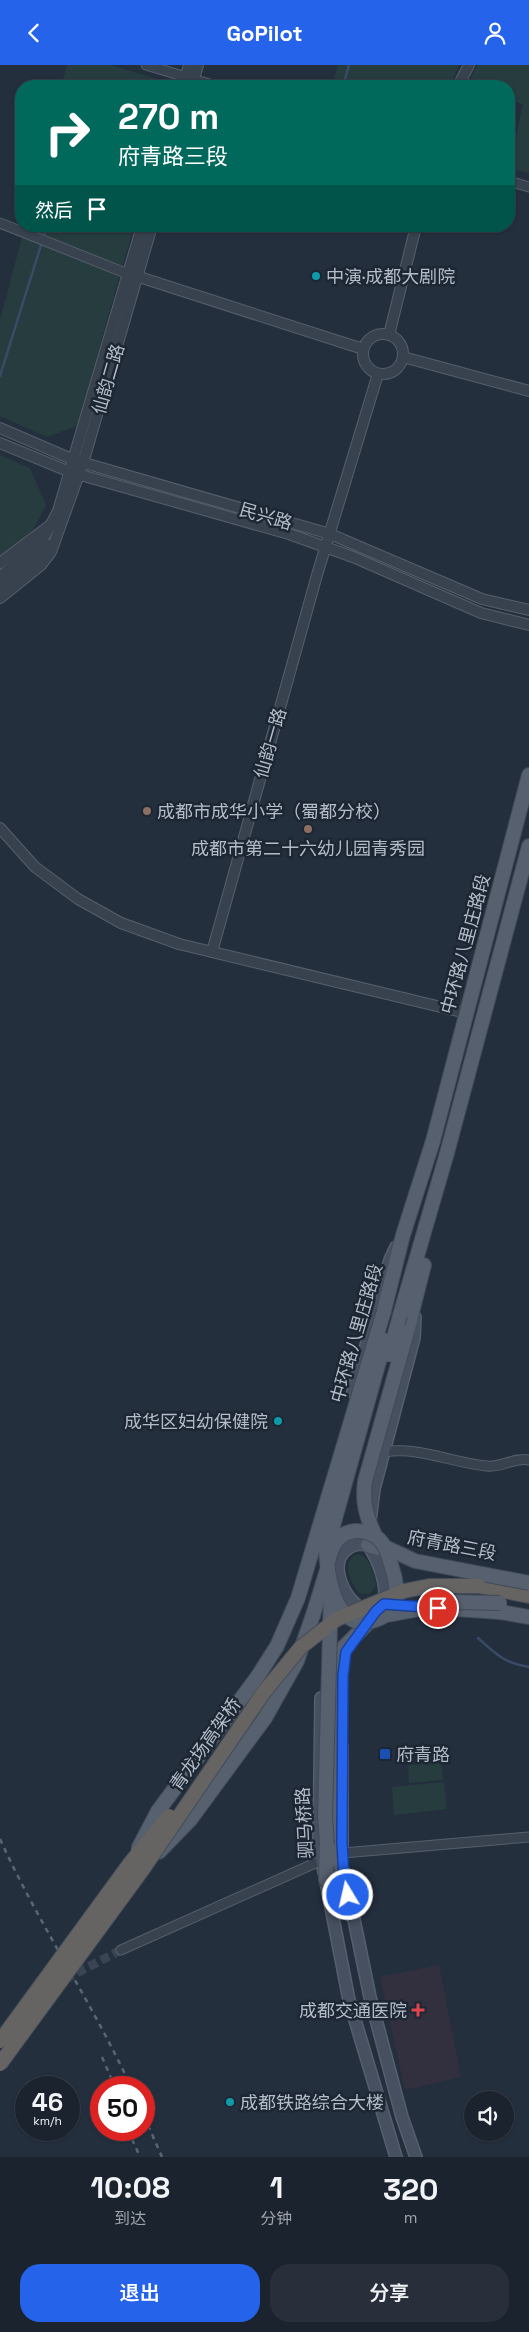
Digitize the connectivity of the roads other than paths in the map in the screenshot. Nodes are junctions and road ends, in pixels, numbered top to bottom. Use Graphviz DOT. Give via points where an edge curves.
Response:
graph roads {
  1 [pos="146,65"];
  2 [pos="189,65"];
  3 [pos="198,65"];
  4 [pos="469,65"];
  5 [pos="184,80"];
  6 [pos="189,80"];
  7 [pos="190,80"];
  8 [pos="461,80"];
  9 [pos="515,183"];
  10 [pos="529,187"];
  11 [pos="0,223"];
  12 [pos="15,229"];
  13 [pos="22,232"];
  14 [pos="141,232"];
  15 [pos="150,232"];
  16 [pos="415,232"];
  17 [pos="133,275"];
  18 [pos="389,335"];
  19 [pos="363,349"];
  20 [pos="403,357"];
  21 [pos="378,374"];
  22 [pos="529,391"];
  23 [pos="0,428"];
  24 [pos="0,443"];
  25 [pos="78,462"];
  26 [pos="75,474"];
  27 [pos="56,527"];
  28 [pos="330,534"];
  29 [pos="326,547"];
  30 [pos="0,563"];
  31 [pos="0,577"];
  32 [pos="0,587"];
  33 [pos="0,598"];
  34 [pos="529,610"];
  35 [pos="529,625"];
  36 [pos="529,775"];
  37 [pos="0,828"];
  38 [pos="529,846"];
  39 [pos="212,952"];
  40 [pos="466,1013"];
  41 [pos="433,1141"];
  42 [pos="448,1153"];
  43 [pos="403,1235"];
  44 [pos="416,1298"];
  45 [pos="392,1313"];
  46 [pos="384,1452"];
  47 [pos="529,1460"];
  48 [pos="371,1540"];
  49 [pos="385,1547"];
  50 [pos="332,1566"];
  51 [pos="529,1577"];
  52 [pos="529,1583"];
  53 [pos="331,1588"];
  54 [pos="529,1588"];
  55 [pos="529,1596"];
  56 [pos="529,1608"];
  57 [pos="376,1613"];
  58 [pos="529,1617"];
  59 [pos="529,1837"];
  60 [pos="335,1848"];
  61 [pos="322,1860"];
  62 [pos="137,1866"];
  63 [pos="344,1878"];
  64 [pos="326,1880"];
  65 [pos="121,1950"];
  66 [pos="47,1988"];
  67 [pos="0,2041"];
  68 [pos="0,2065"];
  69 [pos="396,2157"];
  70 [pos="416,2157"];
  1 -- 5 [label="street"];
  2 -- 6 [label="street"];
  3 -- 7 [label="street"];
  4 -- 8 [label="street"];
  9 -- 10 [label="street"];
  11 -- 12 [label="street"];
  13 -- 17 [label="street"];
  14 -- 17 [label="street, 仙韵二路"];
  15 -- 17 [label="street, 仙韵二路"];
  16 -- 18 [label="street"];
  17 -- 19 [label="street"];
  17 -- 25 [label="street, 仙韵二路"];
  18 -- 19 [label="street" via="376,335"];
  18 -- 20 [label="street" via="400,344"];
  19 -- 21 [label="street" via="367,367"];
  20 -- 21 [label="street" via="396,370"];
  20 -- 22 [label="street"];
  21 -- 28 [label="street, 仙韵一路"];
  23 -- 25 [label="street, 民兴路"];
  24 -- 26 [label="street, 民兴路"];
  25 -- 26 [label="street, 仙韵二路"];
  25 -- 28 [label="street, 民兴路"];
  26 -- 27 [label="street, 仙韵二路"];
  26 -- 29 [label="street, 民兴路" via="289,533"];
  27 -- 30 [label="street"];
  27 -- 31 [label="street, 仙韵二路"];
  27 -- 32 [label="street, 仙韵二路" via="48,546"];
  27 -- 33 [label="street, 仙韵二路" via="51,552"];
  28 -- 29 [label="street, 仙韵一路"];
  28 -- 34 [label="street, 民兴路" via="482,599"];
  29 -- 35 [label="street, 民兴路" via="481,613"];
  29 -- 39 [label="street, 仙韵一路"];
  36 -- 40 [label="main road, 中环路八里庄路段"];
  37 -- 39 [label="street" via="35,867 78,899 121,923 178,944"];
  38 -- 42 [label="main road, 中环路八里庄路段"];
  39 -- 40 [label="street"];
  40 -- 41 [label="main road, 中环路八里庄路段"];
  41 -- 43 [label="main road, 中环路八里庄路段"];
  41 -- 45 [label="main road" via="428,1176"];
  42 -- 44 [label="main road"];
  42 -- 45 [label="main road, 中环路八里庄路段"];
  43 -- 45 [label="main road, 中环路八里庄路段"];
  43 -- 50 [label="main road" via="390,1260 324,1498"];
  44 -- 46 [label="main road" via="414,1338"];
  44 -- 48 [label="main road, bridge" via="365,1481 364,1509"];
  45 -- 50 [label="main road, bridge" via="327,1546"];
  45 -- 62 [label="main road, 中环路八里庄路段, bridge" via="287,1625 253,1684 158,1811"];
  45 -- 62 [label="main road, 中环路八里庄路段, bridge" via="348,1505 297,1661 265,1718 190,1820"];
  46 -- 47 [label="street" via="402,1449 489,1467"];
  46 -- 48 [label="main road" via="374,1489"];
  48 -- 49 [label="main road, bridge"];
  48 -- 50 [label="main road, 府青路三段, bridge" via="363,1531 345,1534 334,1543"];
  48 -- 51 [label="main road, 府青路三段" via="427,1562"];
  48 -- 57 [label="main road" via="384,1585"];
  49 -- 52 [label="main road, bridge" via="423,1563"];
  49 -- 57 [label="main road, bridge" via="396,1580 395,1604"];
  50 -- 53 [label="main road, bridge"];
  50 -- 57 [label="main road" via="350,1601"];
  53 -- 57 [label="main road, bridge" via="343,1613 355,1622"];
  53 -- 60 [label="main road, bridge" via="325,1817"];
  54 -- 62 [label="highway, 青龙场高架桥, bridge" via="480,1579 432,1578 388,1587 344,1605 321,1620 290,1646 275,1665"];
  55 -- 62 [label="highway, 青龙场高架桥, bridge" via="478,1585 429,1586 404,1591 337,1619 301,1647 264,1692"];
  56 -- 57 [label="main road, bridge" via="500,1603 457,1602"];
  57 -- 58 [label="main road" via="500,1612"];
  57 -- 60 [label="main road" via="344,1647 338,1667"];
  57 -- 61 [label="main road, 驷马桥路" via="332,1655 322,1678 318,1779"];
  59 -- 60 [label="street"];
  60 -- 63 [label="main road"];
  60 -- 64 [label="main road"];
  61 -- 64 [label="main road, 驷马桥路"];
  61 -- 65 [label="street"];
  62 -- 67 [label="highway, 青龙场高架桥, bridge"];
  62 -- 68 [label="highway, 青龙场高架桥, bridge"];
  63 -- 70 [label="main road" via="370,1997"];
  64 -- 69 [label="main road, 驷马桥路" via="349,2000"];
  66 -- 68 [label="street" via="36,2001 24,2034"];
}
